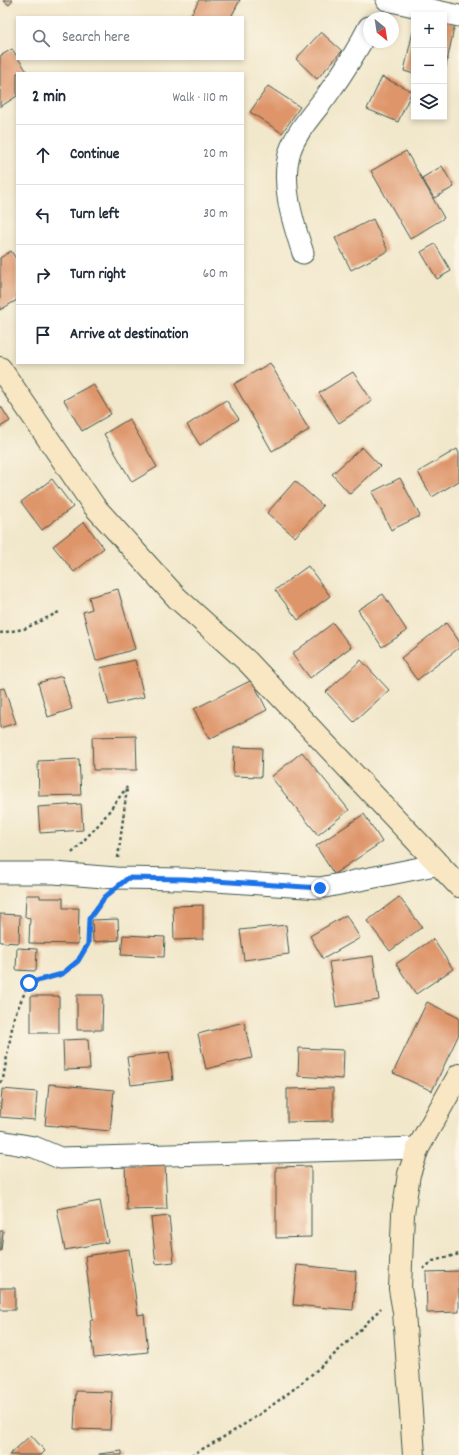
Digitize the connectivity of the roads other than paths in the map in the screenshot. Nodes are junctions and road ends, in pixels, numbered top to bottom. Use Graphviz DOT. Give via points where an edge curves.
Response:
graph roads {
  1 [pos="382,0"];
  2 [pos="387,0"];
  3 [pos="376,12"];
  4 [pos="459,16"];
  5 [pos="363,40"];
  6 [pos="303,253"];
  7 [pos="0,368"];
  8 [pos="440,864"];
  9 [pos="0,873"];
  10 [pos="459,886"];
  11 [pos="459,1075"];
  12 [pos="0,1141"];
  13 [pos="418,1148"];
  14 [pos="414,1455"];
  1 -- 3 [label="street"];
  2 -- 4 [label="street"];
  5 -- 6 [label="street" via="357,52 301,130 290,151 286,184 293,224"];
  7 -- 8 [label="street" via="94,506 177,598 248,662"];
  8 -- 9 [label="street" via="320,888 184,879"];
  8 -- 10 [label="street"];
  11 -- 13 [label="street"];
  12 -- 13 [label="street" via="34,1147 60,1158"];
  13 -- 14 [label="street" via="409,1174 403,1214 400,1289 404,1312"];
}
